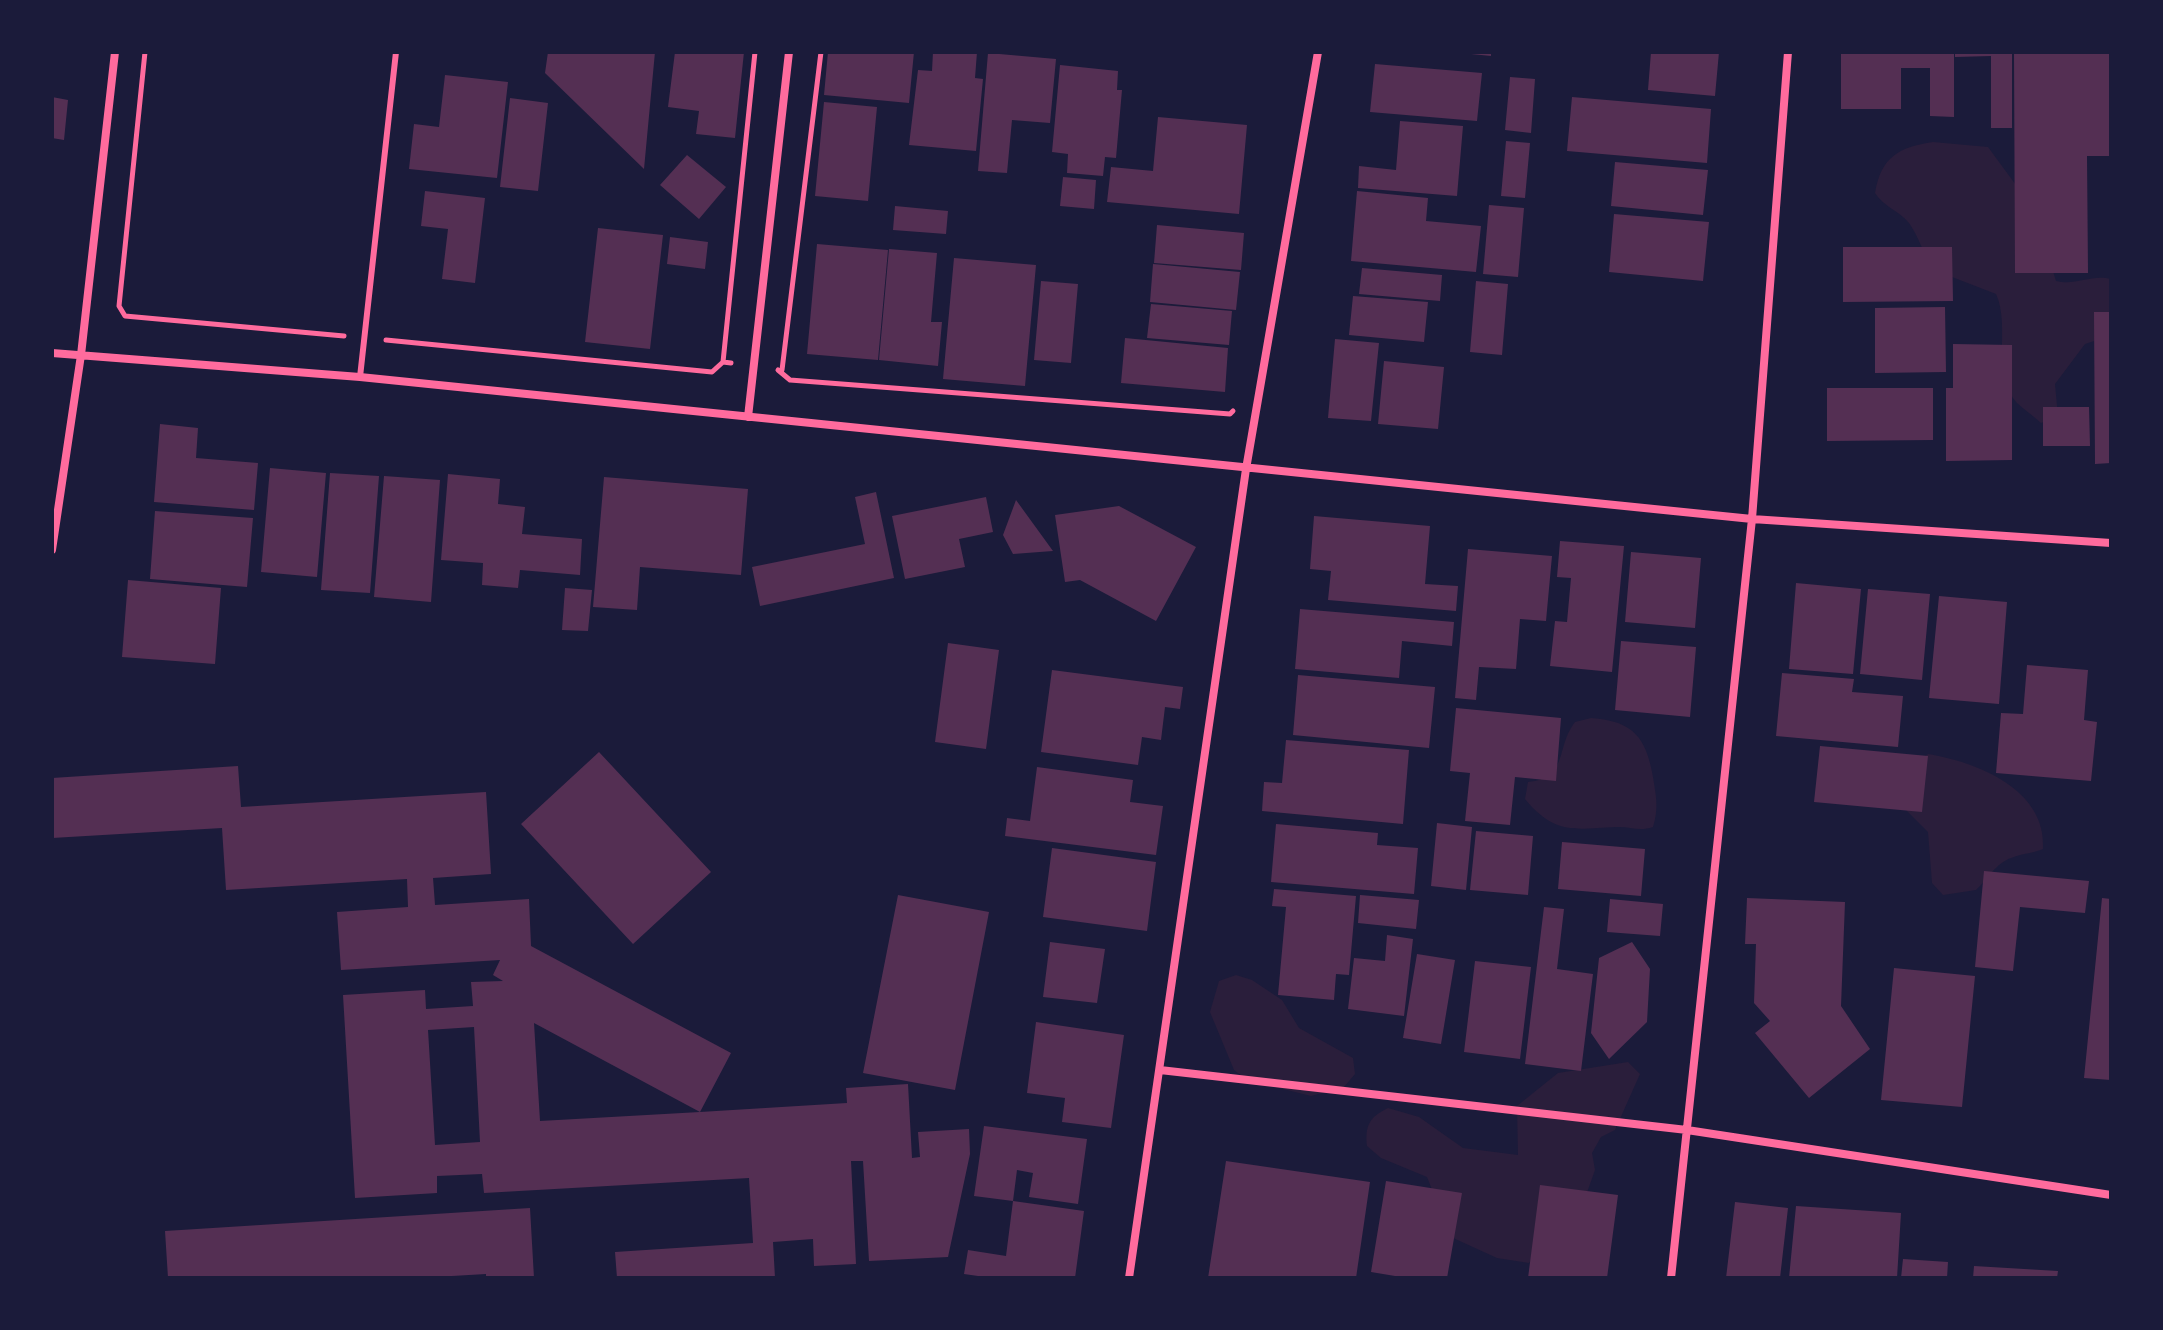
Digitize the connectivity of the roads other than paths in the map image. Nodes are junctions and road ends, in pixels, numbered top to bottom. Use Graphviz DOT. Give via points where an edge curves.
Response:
graph roads {
  1 [pos="115,52"];
  2 [pos="396,52"];
  3 [pos="789,52"];
  4 [pos="1318,52"];
  5 [pos="1788,52"];
  6 [pos="52,353"];
  7 [pos="81,355"];
  8 [pos="360,377"];
  9 [pos="748,417"];
  10 [pos="1246,469"];
  11 [pos="1752,519"];
  12 [pos="2111,543"];
  13 [pos="52,550"];
  14 [pos="1160,1070"];
  15 [pos="1687,1130"];
  16 [pos="2111,1195"];
  17 [pos="1129,1278"];
  18 [pos="1671,1278"];
  1 -- 7 [label="street"];
  2 -- 8 [label="lane"];
  3 -- 9 [label="street"];
  4 -- 10 [label="street"];
  5 -- 11 [label="street"];
  6 -- 7 [label="street"];
  7 -- 8 [label="street"];
  7 -- 13 [label="street"];
  8 -- 9 [label="street"];
  9 -- 10 [label="street"];
  10 -- 11 [label="street"];
  10 -- 14 [label="street"];
  11 -- 12 [label="street"];
  11 -- 15 [label="street"];
  14 -- 15 [label="street"];
  14 -- 17 [label="street"];
  15 -- 16 [label="street"];
  15 -- 18 [label="street"];
}
